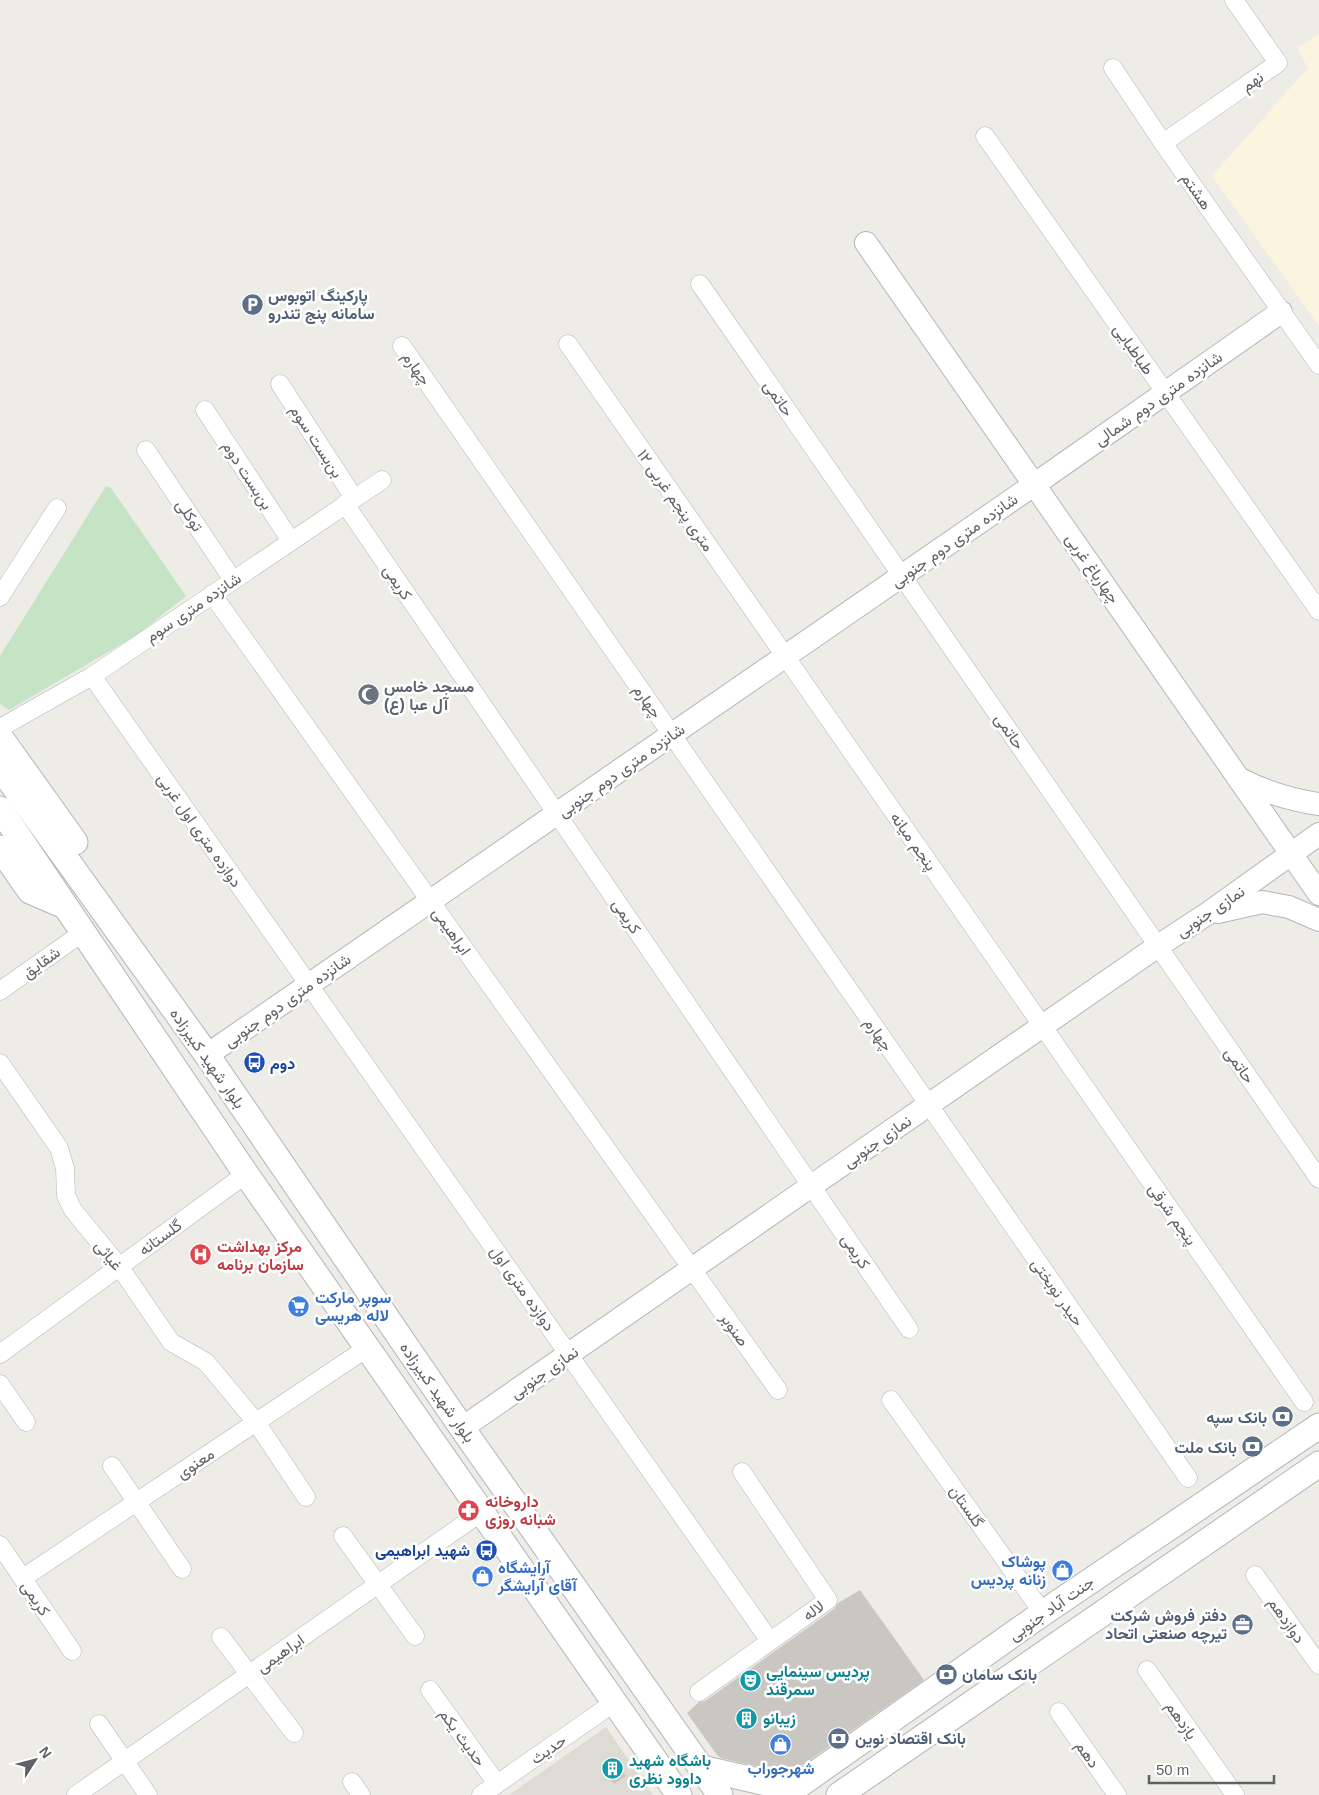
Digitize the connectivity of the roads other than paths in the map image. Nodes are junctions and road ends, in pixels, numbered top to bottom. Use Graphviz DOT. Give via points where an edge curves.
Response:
graph roads {
  1 [pos="1234,0"];
  2 [pos="1113,68"];
  3 [pos="985,136"];
  4 [pos="1163,143"];
  5 [pos="866,243"];
  6 [pos="700,284"];
  7 [pos="1281,312"];
  8 [pos="568,344"];
  9 [pos="402,346"];
  10 [pos="1319,365"];
  11 [pos="280,384"];
  12 [pos="1165,392"];
  13 [pos="205,410"];
  14 [pos="146,450"];
  15 [pos="382,480"];
  16 [pos="1034,484"];
  17 [pos="350,501"];
  18 [pos="57,508"];
  19 [pos="291,541"];
  20 [pos="902,576"];
  21 [pos="233,580"];
  22 [pos="212,594"];
  23 [pos="0,597"];
  24 [pos="1319,611"];
  25 [pos="785,656"];
  26 [pos="92,676"];
  27 [pos="0,728"];
  28 [pos="672,735"];
  29 [pos="0,737"];
  30 [pos="0,767"];
  31 [pos="1238,778"];
  32 [pos="1319,804"];
  33 [pos="0,809"];
  34 [pos="557,814"];
  35 [pos="1319,834"];
  36 [pos="7,839"];
  37 [pos="1291,854"];
  38 [pos="89,890"];
  39 [pos="1319,894"];
  40 [pos="430,901"];
  41 [pos="1207,914"];
  42 [pos="1319,920"];
  43 [pos="82,932"];
  44 [pos="1158,946"];
  45 [pos="309,984"];
  46 [pos="0,991"];
  47 [pos="1042,1026"];
  48 [pos="207,1055"];
  49 [pos="0,1063"];
  50 [pos="928,1105"];
  51 [pos="246,1174"];
  52 [pos="1319,1179"];
  53 [pos="811,1186"];
  54 [pos="119,1266"];
  55 [pos="692,1269"];
  56 [pos="909,1329"];
  57 [pos="367,1348"];
  58 [pos="0,1354"];
  59 [pos="570,1354"];
  60 [pos="0,1384"];
  61 [pos="778,1390"];
  62 [pos="892,1400"];
  63 [pos="1304,1402"];
  64 [pos="26,1422"];
  65 [pos="256,1422"];
  66 [pos="1319,1426"];
  67 [pos="462,1428"];
  68 [pos="1319,1464"];
  69 [pos="112,1466"];
  70 [pos="742,1472"];
  71 [pos="1188,1478"];
  72 [pos="306,1497"];
  73 [pos="137,1502"];
  74 [pos="482,1511"];
  75 [pos="343,1536"];
  76 [pos="0,1545"];
  77 [pos="182,1569"];
  78 [pos="1255,1575"];
  79 [pos="23,1578"];
  80 [pos="377,1585"];
  81 [pos="1043,1613"];
  82 [pos="415,1636"];
  83 [pos="221,1637"];
  84 [pos="770,1641"];
  85 [pos="72,1651"];
  86 [pos="1319,1665"];
  87 [pos="1146,1670"];
  88 [pos="250,1674"];
  89 [pos="430,1690"];
  90 [pos="699,1692"];
  91 [pos="615,1702"];
  92 [pos="1059,1712"];
  93 [pos="99,1724"];
  94 [pos="294,1733"];
  95 [pos="125,1761"];
  96 [pos="701,1768"];
  97 [pos="497,1784"];
  98 [pos="674,1792"];
  99 [pos="789,1792"];
  100 [pos="76,1795"];
  101 [pos="148,1795"];
  102 [pos="481,1795"];
  103 [pos="720,1795"];
  104 [pos="839,1795"];
  105 [pos="1117,1795"];
  106 [pos="1235,1795"];
  1 -- 4 [label="street, نهم" via="1278,63"];
  2 -- 4 [label="street, هشتم"];
  3 -- 12 [label="street, طباطبایی"];
  4 -- 7 [label="street, هشتم"];
  5 -- 16 [label="street, چهارباغ غربی"];
  6 -- 20 [label="street, حاتمی"];
  7 -- 10 [label="street, هشتم"];
  7 -- 12 [label="street, شانزده متری دوم شمالی"];
  8 -- 25 [label="street, ۱۲ متری پنجم غربی"];
  9 -- 28 [label="street, چهارم"];
  11 -- 17 [label="street, بن‌بست سوم"];
  12 -- 16 [label="street, شانزده متری دوم شمالی"];
  12 -- 24 [label="street, طباطبایی"];
  13 -- 19 [label="street, بن‌بست دوم"];
  14 -- 21 [label="street, توکلی"];
  15 -- 17 [label="street, شانزده متری سوم"];
  16 -- 20 [label="street, شانزده متری دوم جنوبی"];
  16 -- 31 [label="street, چهارباغ غربی"];
  17 -- 19 [label="street, شانزده متری سوم"];
  17 -- 34 [label="street, کریمی"];
  18 -- 23 [label="street"];
  19 -- 21 [label="street, شانزده متری سوم"];
  20 -- 25 [label="street, شانزده متری دوم جنوبی"];
  20 -- 44 [label="street, حاتمی"];
  21 -- 22 [label="street, شانزده متری سوم"];
  22 -- 26 [label="street, شانزده متری سوم"];
  22 -- 40 [label="street, ابراهیمی"];
  25 -- 28 [label="street, شانزده متری دوم جنوبی"];
  25 -- 47 [label="street, پنجم میانه"];
  26 -- 27 [label="street, شانزده متری سوم"];
  26 -- 45 [label="street, دوازده متری اول غربی"];
  28 -- 34 [label="street, شانزده متری دوم جنوبی"];
  28 -- 50 [label="street, چهارم"];
  29 -- 38 [label="main road, بلوار شهید کبیرزاده" via="77,845"];
  30 -- 38 [label="main road, بلوار شهید کبیرزاده"];
  31 -- 32 [label="street" via="1280,796"];
  31 -- 37 [label="street, چهارباغ غربی"];
  33 -- 36 [label="main road, بلوار شهید کبیرزاده"];
  34 -- 40 [label="street, شانزده متری دوم جنوبی"];
  34 -- 53 [label="street, کریمی"];
  35 -- 37 [label="street, نمازی جنوبی"];
  36 -- 43 [label="main road, بلوار شهید کبیرزاده" via="65,906"];
  37 -- 39 [label="street, چهارباغ غربی"];
  37 -- 41 [label="street, نمازی جنوبی"];
  38 -- 48 [label="main road, بلوار شهید کبیرزاده"];
  40 -- 45 [label="street, شانزده متری دوم جنوبی"];
  40 -- 55 [label="street, ابراهیمی"];
  41 -- 42 [label="street" via="1262,902 1289,907"];
  41 -- 44 [label="street, نمازی جنوبی"];
  43 -- 46 [label="street, شقایق"];
  43 -- 51 [label="main road, بلوار شهید کبیرزاده"];
  44 -- 47 [label="street, نمازی جنوبی"];
  44 -- 52 [label="street, حاتمی"];
  45 -- 48 [label="street, شانزده متری دوم جنوبی"];
  45 -- 59 [label="street, دوازده متری اول"];
  47 -- 50 [label="street, نمازی جنوبی"];
  47 -- 63 [label="street, پنجم شرقی"];
  48 -- 67 [label="main road, بلوار شهید کبیرزاده"];
  49 -- 54 [label="street, غیاثی" via="59,1148 65,1168 66,1196 73,1210"];
  50 -- 53 [label="street, نمازی جنوبی"];
  50 -- 71 [label="street, حیدر نوبختی"];
  51 -- 54 [label="street, گلستانه"];
  51 -- 57 [label="main road, بلوار شهید کبیرزاده"];
  53 -- 55 [label="street, نمازی جنوبی"];
  53 -- 56 [label="street, کریمی"];
  54 -- 58 [label="street, گلستانه"];
  54 -- 65 [label="street, غیاثی" via="171,1342 206,1362"];
  55 -- 59 [label="street, نمازی جنوبی"];
  55 -- 61 [label="street, صنوبر"];
  57 -- 65 [label="street, معنوی"];
  57 -- 74 [label="main road, بلوار شهید کبیرزاده"];
  59 -- 67 [label="street, نمازی جنوبی"];
  59 -- 84 [label="street, دوازده متری اول"];
  60 -- 64 [label="street"];
  62 -- 81 [label="street, گلستان"];
  65 -- 72 [label="street, غیاثی"];
  65 -- 73 [label="street, معنوی"];
  66 -- 81 [label="main road, جنت آباد جنوبی"];
  67 -- 96 [label="main road, بلوار شهید کبیرزاده"];
  68 -- 104 [label="main road, جنت آباد جنوبی"];
  69 -- 73 [label="street"];
  70 -- 84 [label="street, لاله" via="828,1600"];
  73 -- 77 [label="street"];
  73 -- 79 [label="street, معنوی"];
  74 -- 80 [label="street, ابراهیمی"];
  74 -- 91 [label="main road, بلوار شهید کبیرزاده"];
  75 -- 80 [label="street"];
  76 -- 79 [label="street, کریمی"];
  78 -- 86 [label="street, دوازدهم"];
  79 -- 85 [label="street, کریمی"];
  80 -- 82 [label="street"];
  80 -- 88 [label="street, ابراهیمی"];
  81 -- 99 [label="main road, جنت آباد جنوبی"];
  83 -- 88 [label="street"];
  84 -- 90 [label="street, لاله"];
  87 -- 106 [label="street, یازدهم"];
  88 -- 94 [label="street"];
  88 -- 95 [label="street, ابراهیمی"];
  89 -- 97 [label="street, حدیث یکم"];
  91 -- 97 [label="street, حدیث"];
  91 -- 98 [label="main road, بلوار شهید کبیرزاده"];
  92 -- 105 [label="street, دهم"];
  93 -- 95 [label="street"];
  95 -- 100 [label="street, ابراهیمی"];
  95 -- 101 [label="street"];
  96 -- 99 [label="main road"];
  96 -- 103 [label="main road, بلوار شهید کبیرزاده"];
  97 -- 102 [label="street, حدیث"];
}
